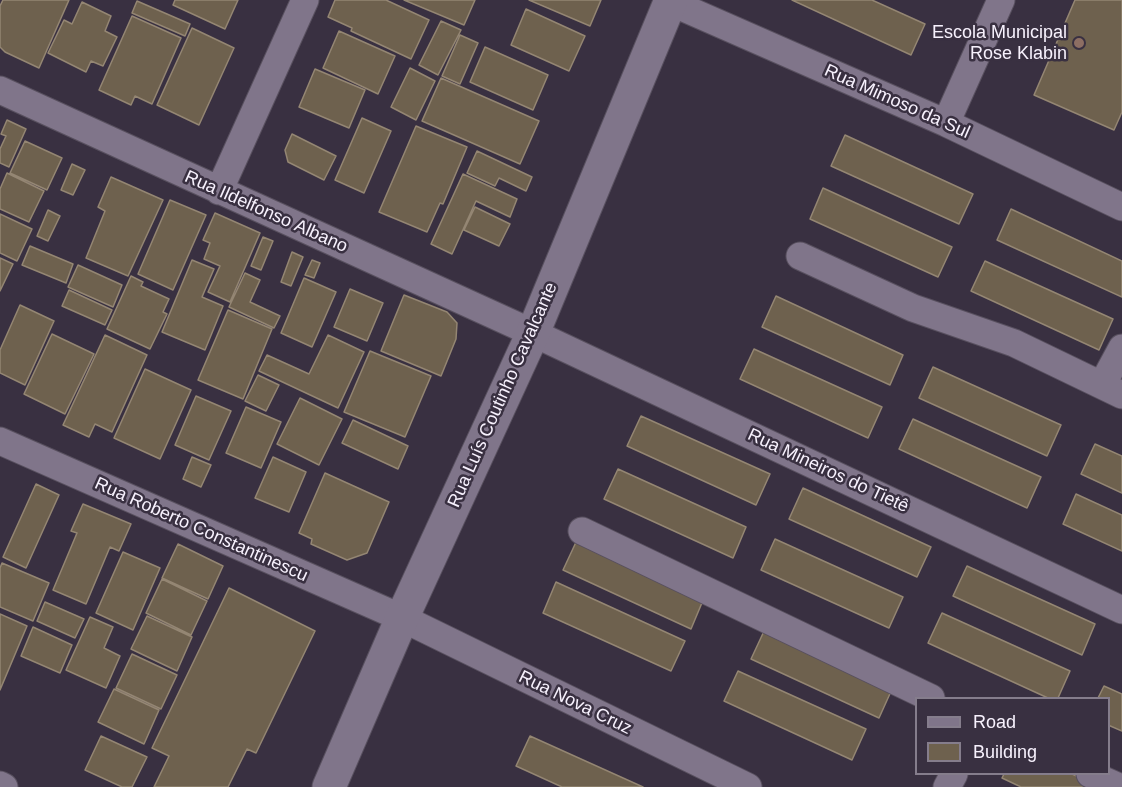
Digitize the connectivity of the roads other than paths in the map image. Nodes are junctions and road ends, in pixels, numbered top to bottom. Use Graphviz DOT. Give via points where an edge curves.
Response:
graph roads {
  1 [pos="305,0"];
  2 [pos="1001,0"];
  3 [pos="670,1"];
  4 [pos="0,90"];
  5 [pos="946,123"];
  6 [pos="219,191"];
  7 [pos="1122,207"];
  8 [pos="800,256"];
  9 [pos="533,333"];
  10 [pos="1122,348"];
  11 [pos="1112,390"];
  12 [pos="0,441"];
  13 [pos="582,531"];
  14 [pos="1122,610"];
  15 [pos="402,618"];
  16 [pos="927,697"];
  17 [pos="1092,775"];
  18 [pos="329,787"];
  19 [pos="748,787"];
  20 [pos="1119,787"];
  1 -- 6 [label="street"];
  2 -- 5 [label="street"];
  3 -- 5 [label="street, Rua Mimoso da Sul"];
  3 -- 9 [label="main road, Rua Luís Coutinho Cavalcante"];
  4 -- 6 [label="street, Rua Ildelfonso Albano"];
  5 -- 7 [label="street, Rua Mimoso da Sul"];
  6 -- 9 [label="street, Rua Ildelfonso Albano"];
  8 -- 11 [label="street" via="913,308 1014,343"];
  9 -- 14 [label="street, Rua Mineiros do Tietê"];
  9 -- 15 [label="main road, Rua Luís Coutinho Cavalcante"];
  10 -- 11 [label="street"];
  12 -- 15 [label="street, Rua Roberto Constantinescu"];
  13 -- 16 [label="street"];
  15 -- 18 [label="main road, Rua Luís Coutinho Cavalcante"];
  15 -- 19 [label="street, Rua Nova Cruz"];
  17 -- 20 [label="street"];
}
